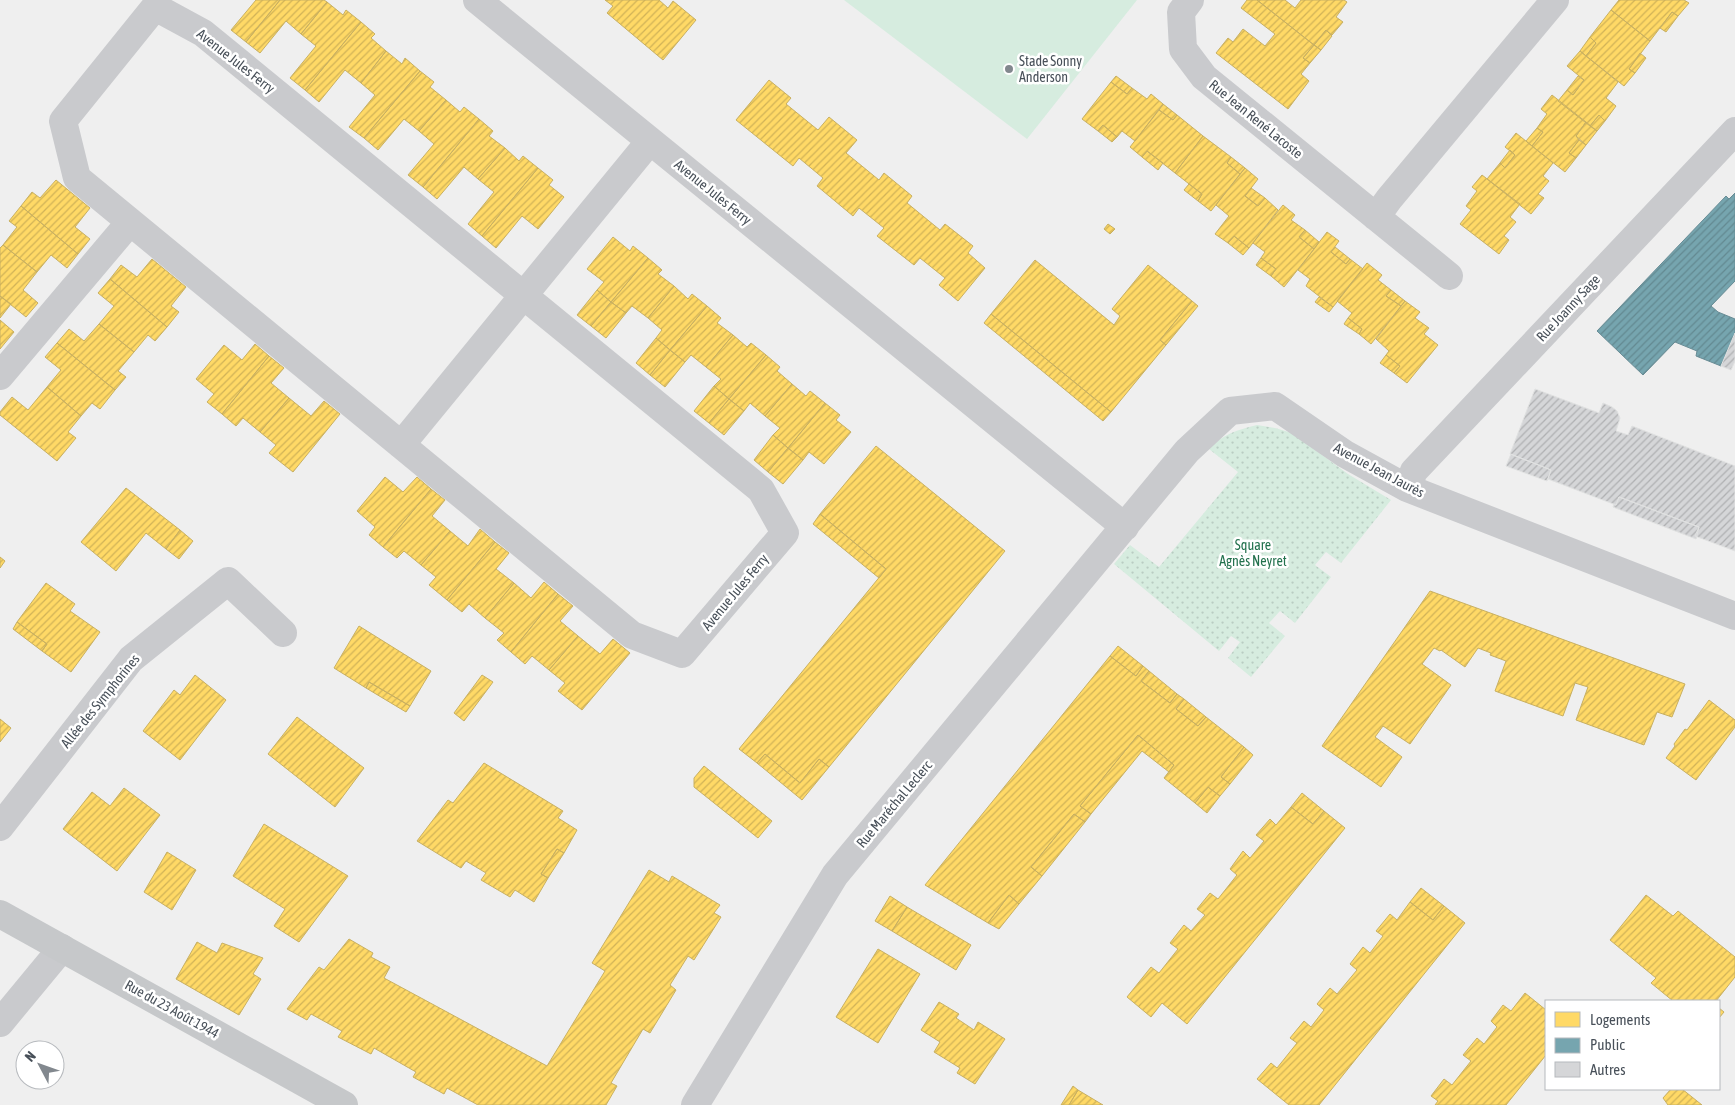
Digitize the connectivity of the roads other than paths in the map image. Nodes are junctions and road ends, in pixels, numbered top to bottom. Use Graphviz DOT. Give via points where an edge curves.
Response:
graph roads {
  1 [pos="477,0"];
  2 [pos="1190,0"];
  3 [pos="1555,0"];
  4 [pos="1735,130"];
  5 [pos="650,141"];
  6 [pos="1376,217"];
  7 [pos="130,222"];
  8 [pos="1449,276"];
  9 [pos="524,295"];
  10 [pos="0,376"];
  11 [pos="401,445"];
  12 [pos="1407,488"];
  13 [pos="1125,527"];
  14 [pos="1735,616"];
  15 [pos="283,633"];
  16 [pos="0,827"];
  17 [pos="0,914"];
  18 [pos="62,948"];
  19 [pos="0,1023"];
  20 [pos="344,1105"];
  21 [pos="695,1105"];
  1 -- 5 [label="street, Avenue Jules Ferry"];
  2 -- 6 [label="street, Rue Jean René Lacoste" via="1181,12 1183,49 1204,77"];
  3 -- 6 [label="street"];
  4 -- 12 [label="street, Rue Joanny Sage" via="1414,471"];
  5 -- 9 [label="street"];
  5 -- 13 [label="street, Avenue Jules Ferry"];
  6 -- 8 [label="street, Rue Jean René Lacoste"];
  7 -- 9 [label="street, Avenue Jules Ferry" via="77,178 63,121 155,7 203,33"];
  7 -- 10 [label="street"];
  7 -- 11 [label="street, Avenue Jules Ferry"];
  9 -- 11 [label="street"];
  9 -- 11 [label="street, Avenue Jules Ferry" via="761,490 785,533 682,654 632,636"];
  12 -- 13 [label="street, Avenue Jean Jaurès" via="1345,454 1275,406 1230,411 1187,451"];
  12 -- 14 [label="street, Avenue Jean Jaurès"];
  13 -- 21 [label="street, Rue Maréchal Leclerc" via="835,875"];
  15 -- 16 [label="street, Allée des Symphorines" via="228,581 131,659"];
  17 -- 18 [label="main road, Rue du 23 Août 1944"];
  18 -- 19 [label="street"];
  18 -- 20 [label="main road, Rue du 23 Août 1944"];
}
